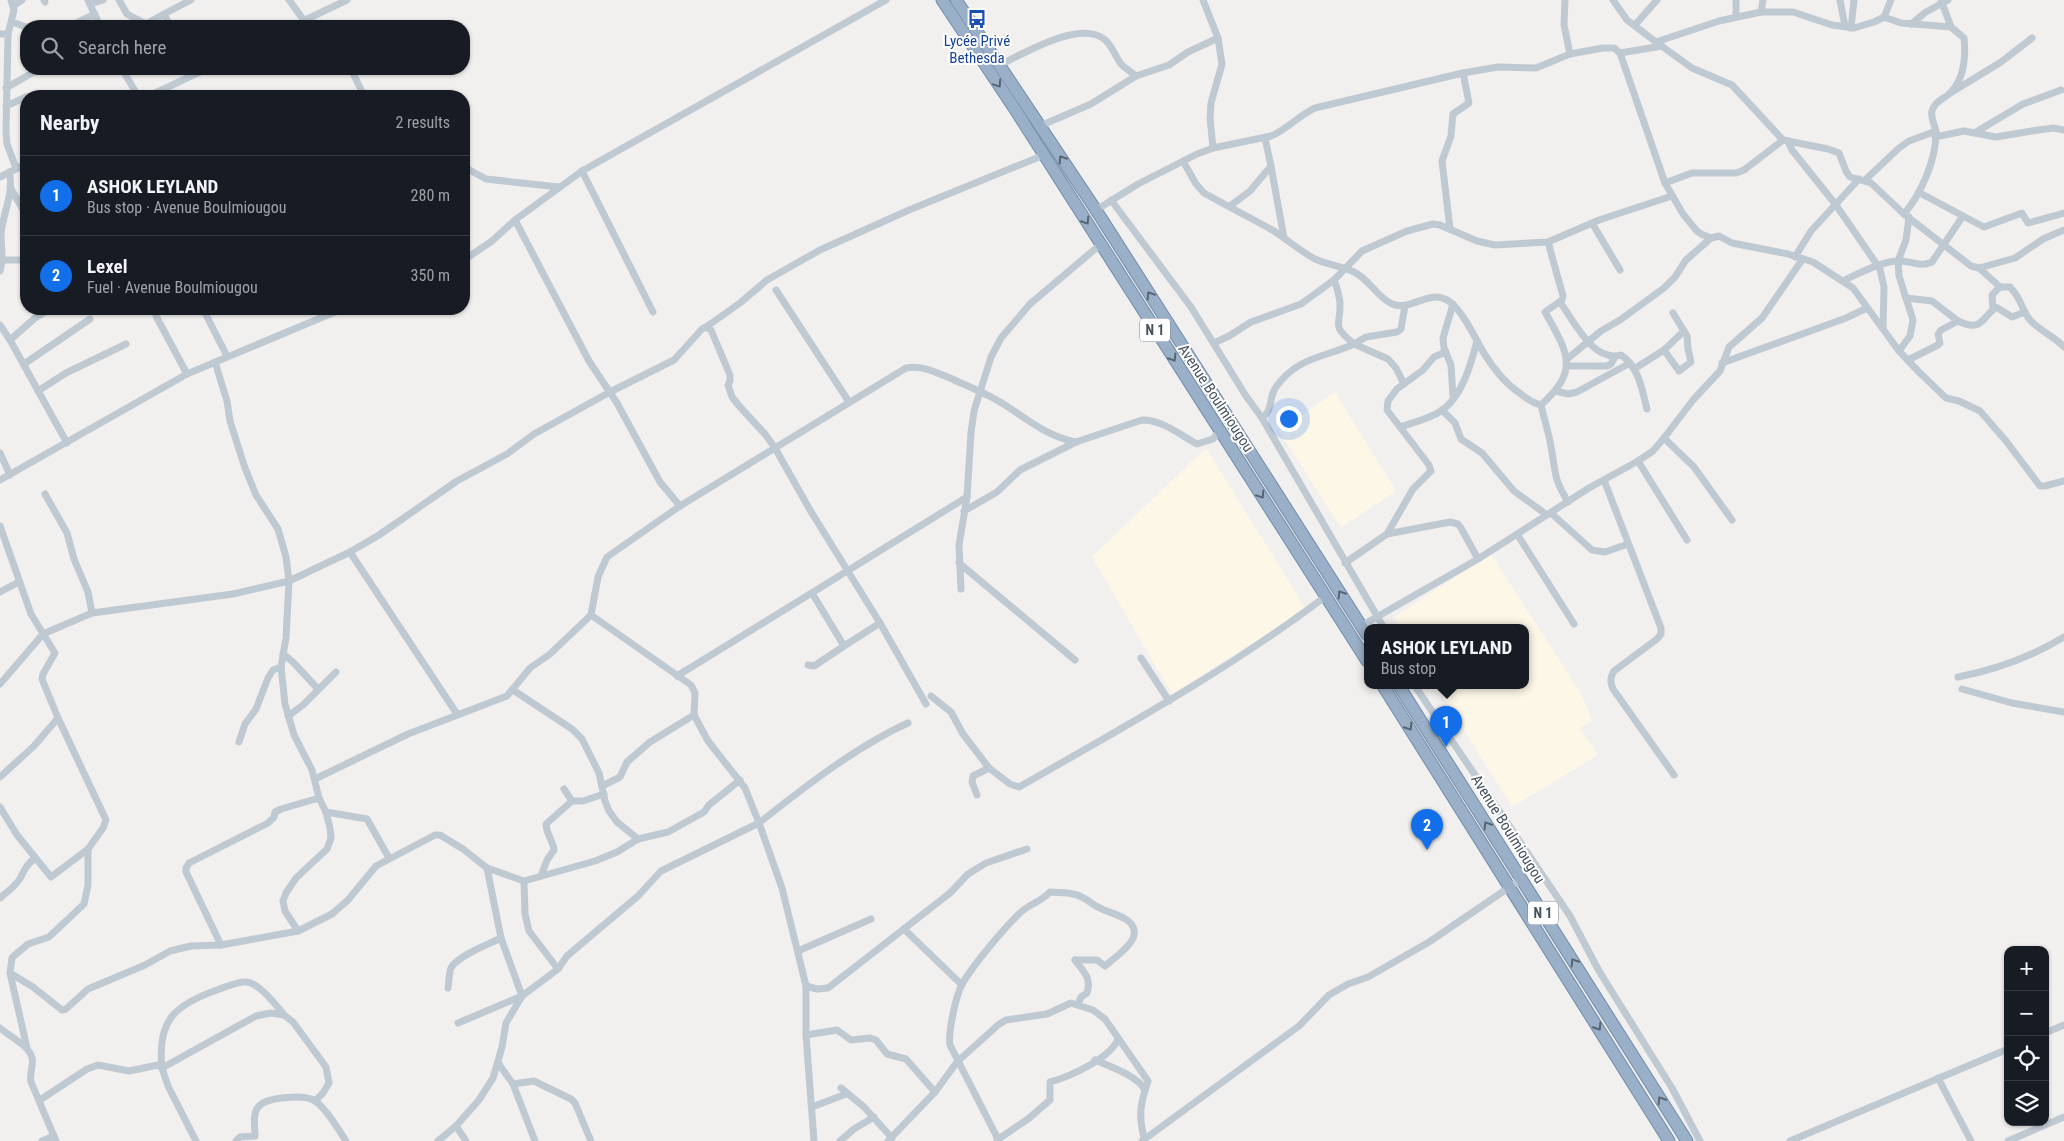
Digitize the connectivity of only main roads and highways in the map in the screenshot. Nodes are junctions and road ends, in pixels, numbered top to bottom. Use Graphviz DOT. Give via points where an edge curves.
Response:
graph roads {
  1 [pos="942,0"];
  2 [pos="956,0"];
  3 [pos="1364,631"];
  4 [pos="1364,656"];
  5 [pos="1385,689"];
  6 [pos="1401,689"];
  7 [pos="1516,883"];
  8 [pos="1669,1141"];
  9 [pos="1687,1141"];
  1 -- 4 [label="highway, Avenue Boulmiougou / N 1, one-way"];
  3 -- 2 [label="highway, Avenue Boulmiougou / N 1, one-way" via="1096,210"];
  5 -- 7 [label="highway, Avenue Boulmiougou / N 1, one-way"];
  7 -- 6 [label="highway, Avenue Boulmiougou / N 1, one-way"];
  7 -- 8 [label="highway, Avenue Boulmiougou / N 1, one-way"];
  9 -- 7 [label="highway, Avenue Boulmiougou / N 1, one-way"];
}
